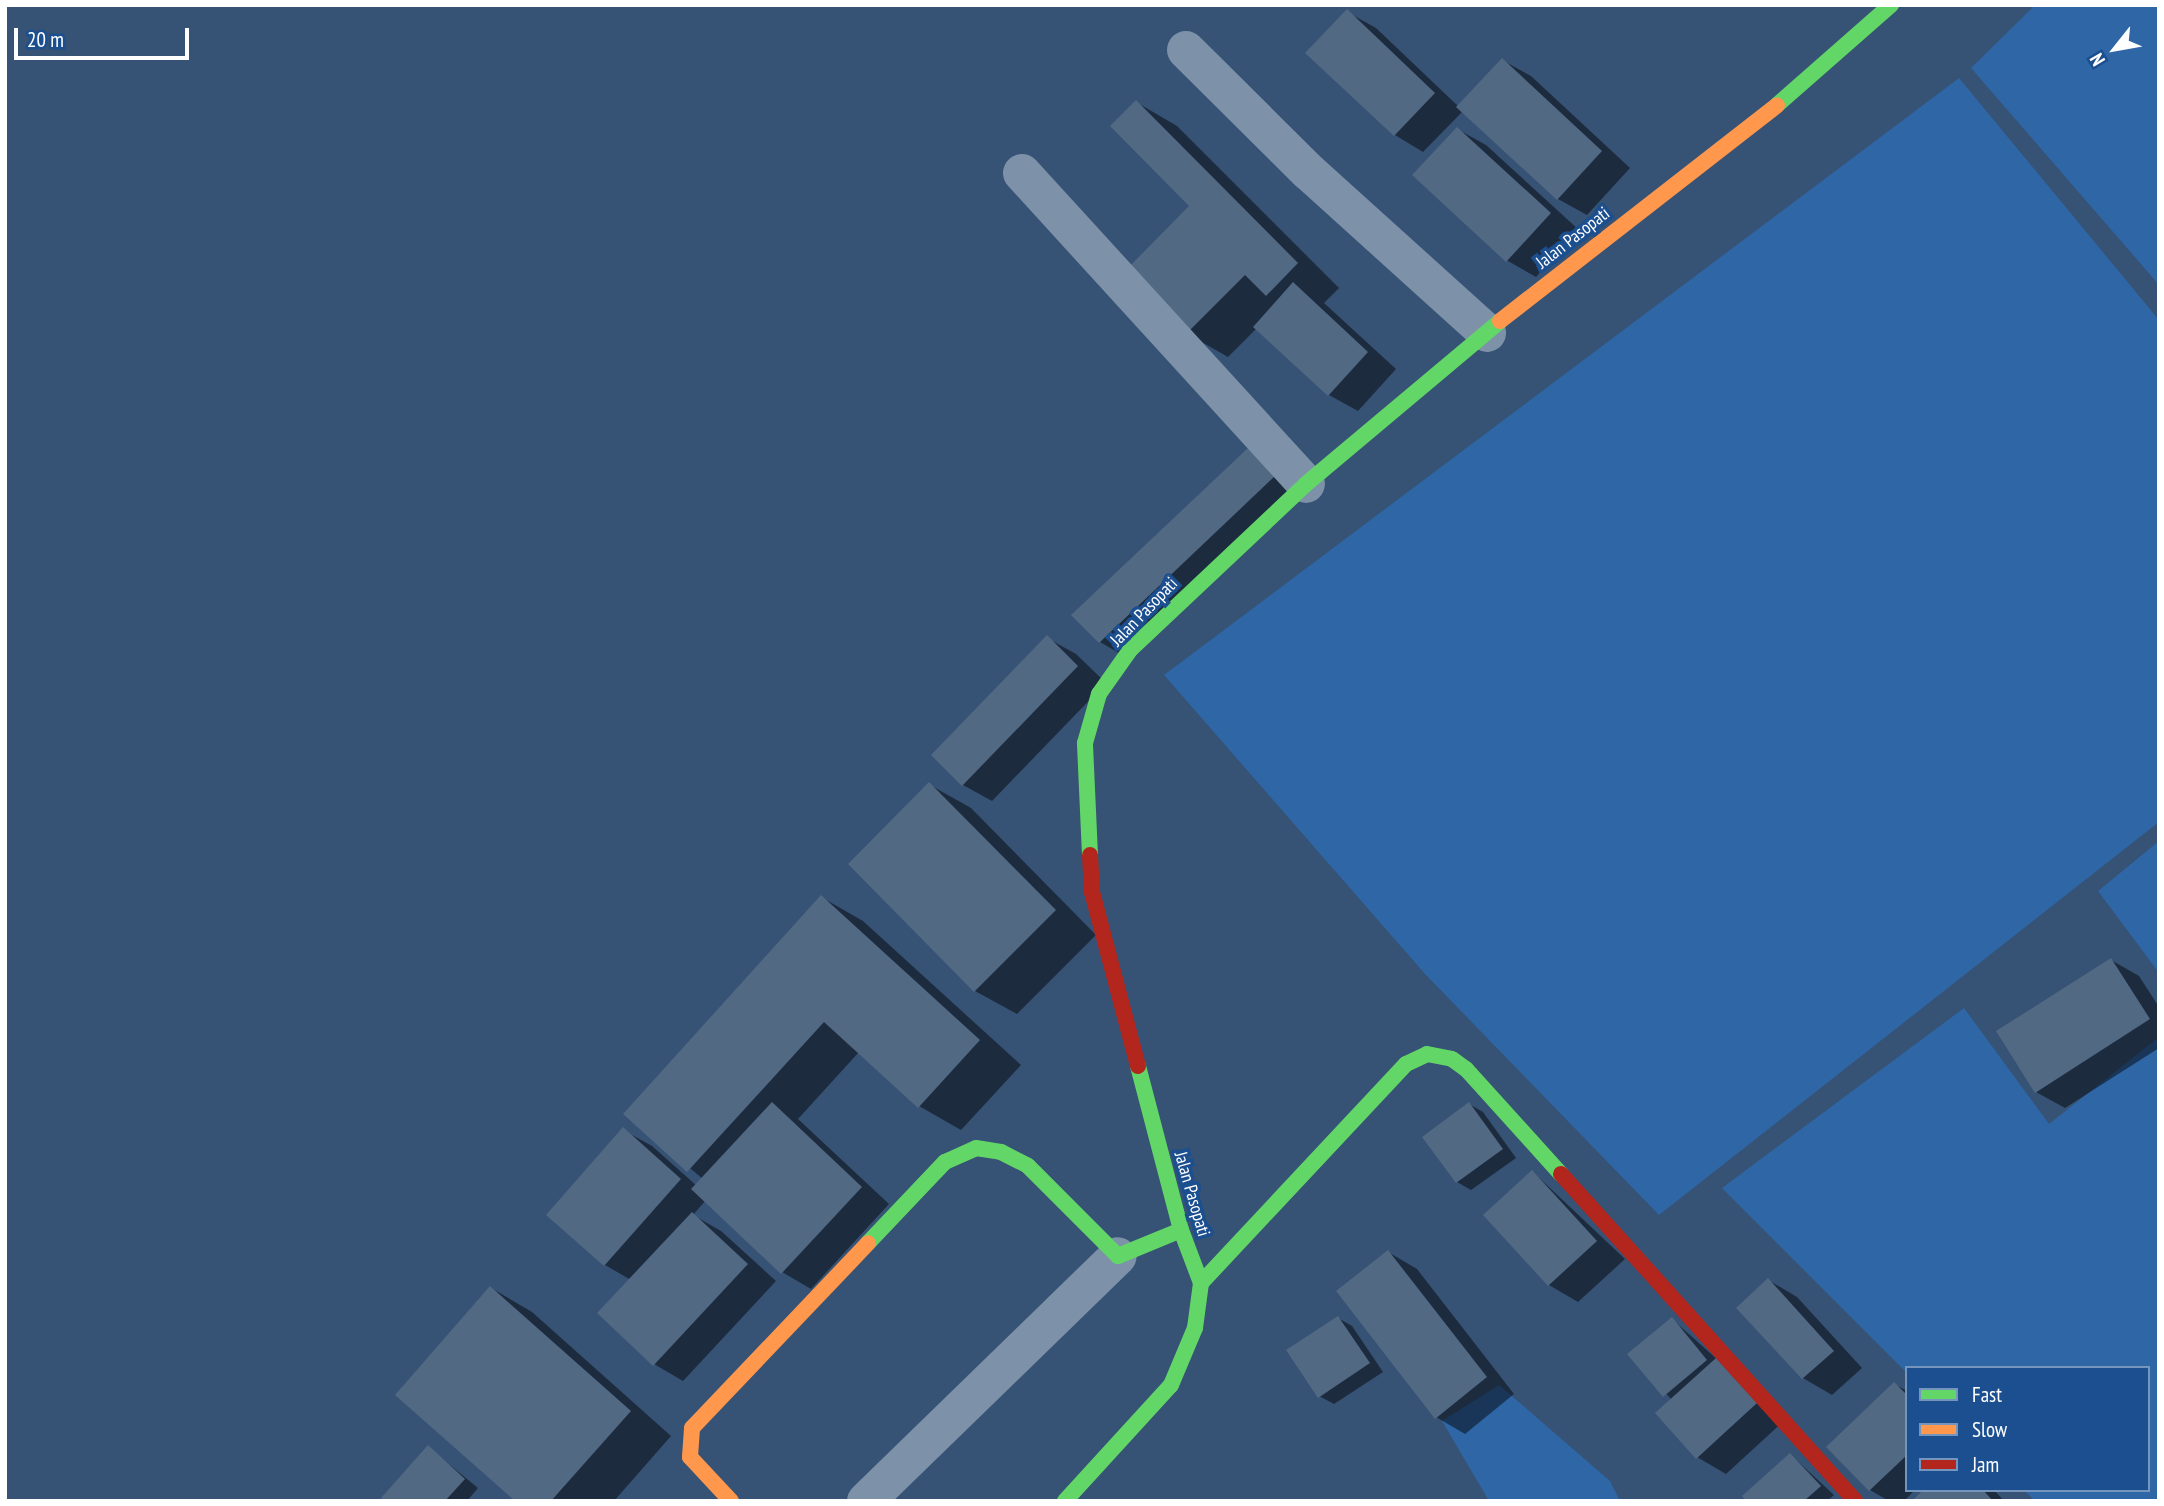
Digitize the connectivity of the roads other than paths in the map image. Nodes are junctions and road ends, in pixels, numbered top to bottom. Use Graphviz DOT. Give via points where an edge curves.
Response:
graph roads {
  1 [pos="1891,5"];
  2 [pos="1186,50"];
  3 [pos="1022,173"];
  4 [pos="1487,333"];
  5 [pos="1306,484"];
  6 [pos="1181,1230"];
  7 [pos="1118,1256"];
  8 [pos="1201,1283"];
  9 [pos="731,1501"];
  10 [pos="866,1501"];
  11 [pos="1065,1501"];
  12 [pos="1856,1501"];
  1 -- 4 [label="street, Jalan Pasopati" via="1787,97"];
  2 -- 4 [label="street" via="1309,173"];
  3 -- 5 [label="street"];
  4 -- 5 [label="street, Jalan Pasopati"];
  5 -- 6 [label="street, Jalan Pasopati" via="1130,650 1099,694 1085,743 1092,892"];
  6 -- 7 [label="street"];
  6 -- 8 [label="street, Jalan Pasopati"];
  7 -- 9 [label="street" via="1028,1166 1002,1152 976,1148 945,1162 692,1428 690,1457"];
  7 -- 10 [label="street"];
  8 -- 11 [label="street, Jalan Pasopati" via="1195,1328 1171,1385"];
  8 -- 12 [label="street" via="1406,1065 1427,1054 1452,1059 1466,1069"];
}
